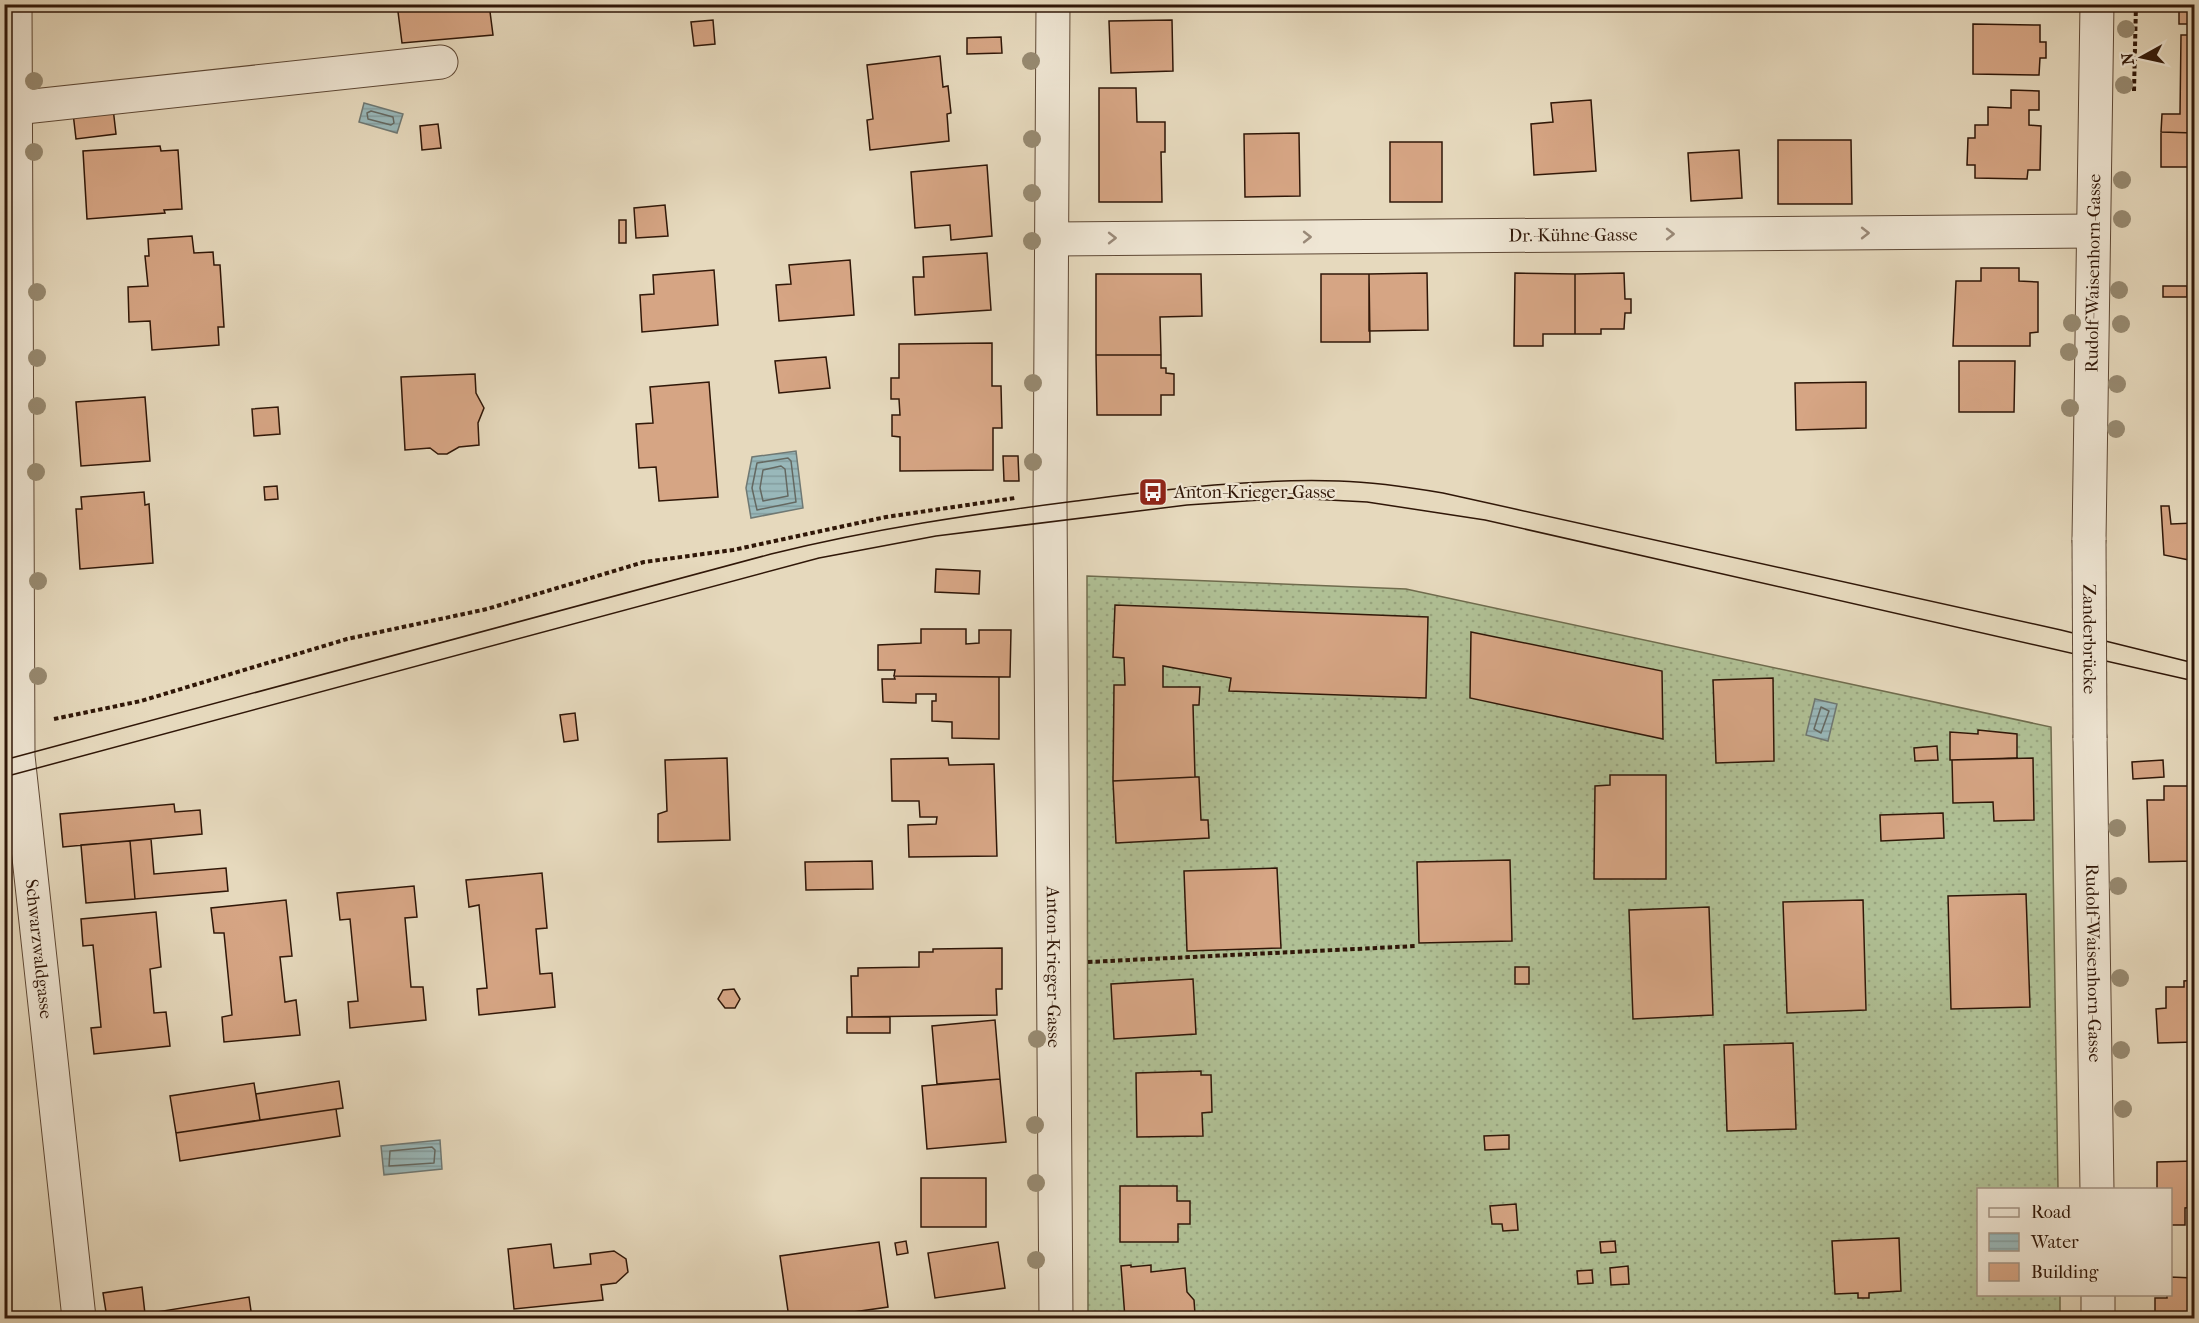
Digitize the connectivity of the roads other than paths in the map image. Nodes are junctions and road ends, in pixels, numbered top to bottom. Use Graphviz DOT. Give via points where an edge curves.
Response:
graph roads {
  1 [pos="15,4"];
  2 [pos="1053,4"];
  3 [pos="2097,4"];
  4 [pos="441,62"];
  5 [pos="15,108"];
  6 [pos="2094,231"];
  7 [pos="1053,239"];
  8 [pos="2089,540"];
  9 [pos="2090,738"];
  10 [pos="13,802"];
  11 [pos="2097,1188"];
  12 [pos="2098,1296"];
  13 [pos="79,1318"];
  14 [pos="1056,1318"];
  15 [pos="2098,1318"];
  1 -- 5 [label="street, Schwarzwaldgasse"];
  2 -- 7 [label="street, Anton-Krieger-Gasse"];
  3 -- 6 [label="street, Rudolf-Waisenhorn-Gasse"];
  4 -- 5 [label="street"];
  5 -- 10 [label="street, Schwarzwaldgasse" via="17,725"];
  7 -- 6 [label="street, Dr.-Kühne-Gasse, one-way"];
  6 -- 8 [label="street, Rudolf-Waisenhorn-Gasse"];
  7 -- 14 [label="street, Anton-Krieger-Gasse"];
  8 -- 9 [label="street, Zanderbrücke, bridge"];
  9 -- 11 [label="street, Rudolf-Waisenhorn-Gasse"];
  10 -- 13 [label="street, Schwarzwaldgasse"];
  12 -- 15 [label="street"];
}
